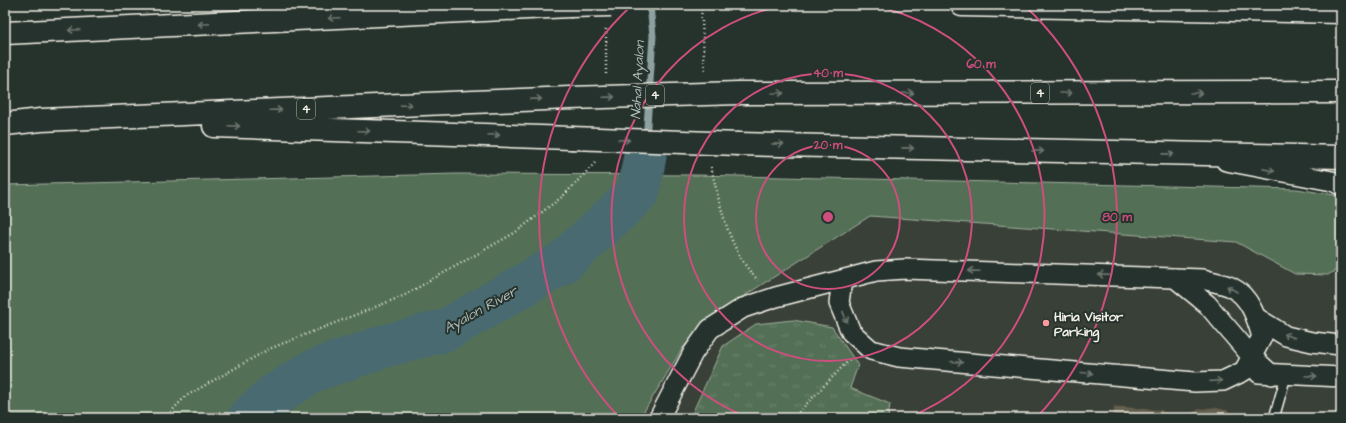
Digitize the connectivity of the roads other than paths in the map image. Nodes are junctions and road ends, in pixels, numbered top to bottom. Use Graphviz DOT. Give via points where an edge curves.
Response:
graph roads {
  1 [pos="611,5"];
  2 [pos="962,5"];
  3 [pos="1341,12"];
  4 [pos="5,33"];
  5 [pos="1341,92"];
  6 [pos="41,120"];
  7 [pos="5,124"];
  8 [pos="1190,154"];
  9 [pos="1341,157"];
  10 [pos="1341,185"];
  11 [pos="1175,278"];
  12 [pos="842,280"];
  13 [pos="1257,318"];
  14 [pos="1341,345"];
  15 [pos="1248,364"];
  16 [pos="1279,375"];
  17 [pos="1341,377"];
  18 [pos="659,418"];
  19 [pos="1274,418"];
  1 -- 4 [label="highway, one-way, bridge"];
  2 -- 3 [label="highway"];
  6 -- 5 [label="highway, 4, one-way, bridge" via="739,93"];
  6 -- 7 [label="highway, 4"];
  6 -- 8 [label="highway, one-way, bridge" via="739,144"];
  8 -- 9 [label="highway"];
  8 -- 10 [label="street, one-way"];
  11 -- 12 [label="street, one-way" via="905,269 876,271"];
  13 -- 11 [label="street, one-way" via="1244,298 1232,287 1203,279"];
  11 -- 15 [label="street" via="1207,304"];
  12 -- 15 [label="street, one-way" via="839,303 851,332 871,350 899,357 1196,382 1222,381"];
  12 -- 18 [label="street" via="743,308 710,329 693,353"];
  14 -- 13 [label="street, one-way" via="1286,336"];
  13 -- 15 [label="street" via="1262,337"];
  15 -- 16 [label="street"];
  16 -- 17 [label="street, one-way"];
  16 -- 19 [label="lane"];
}
